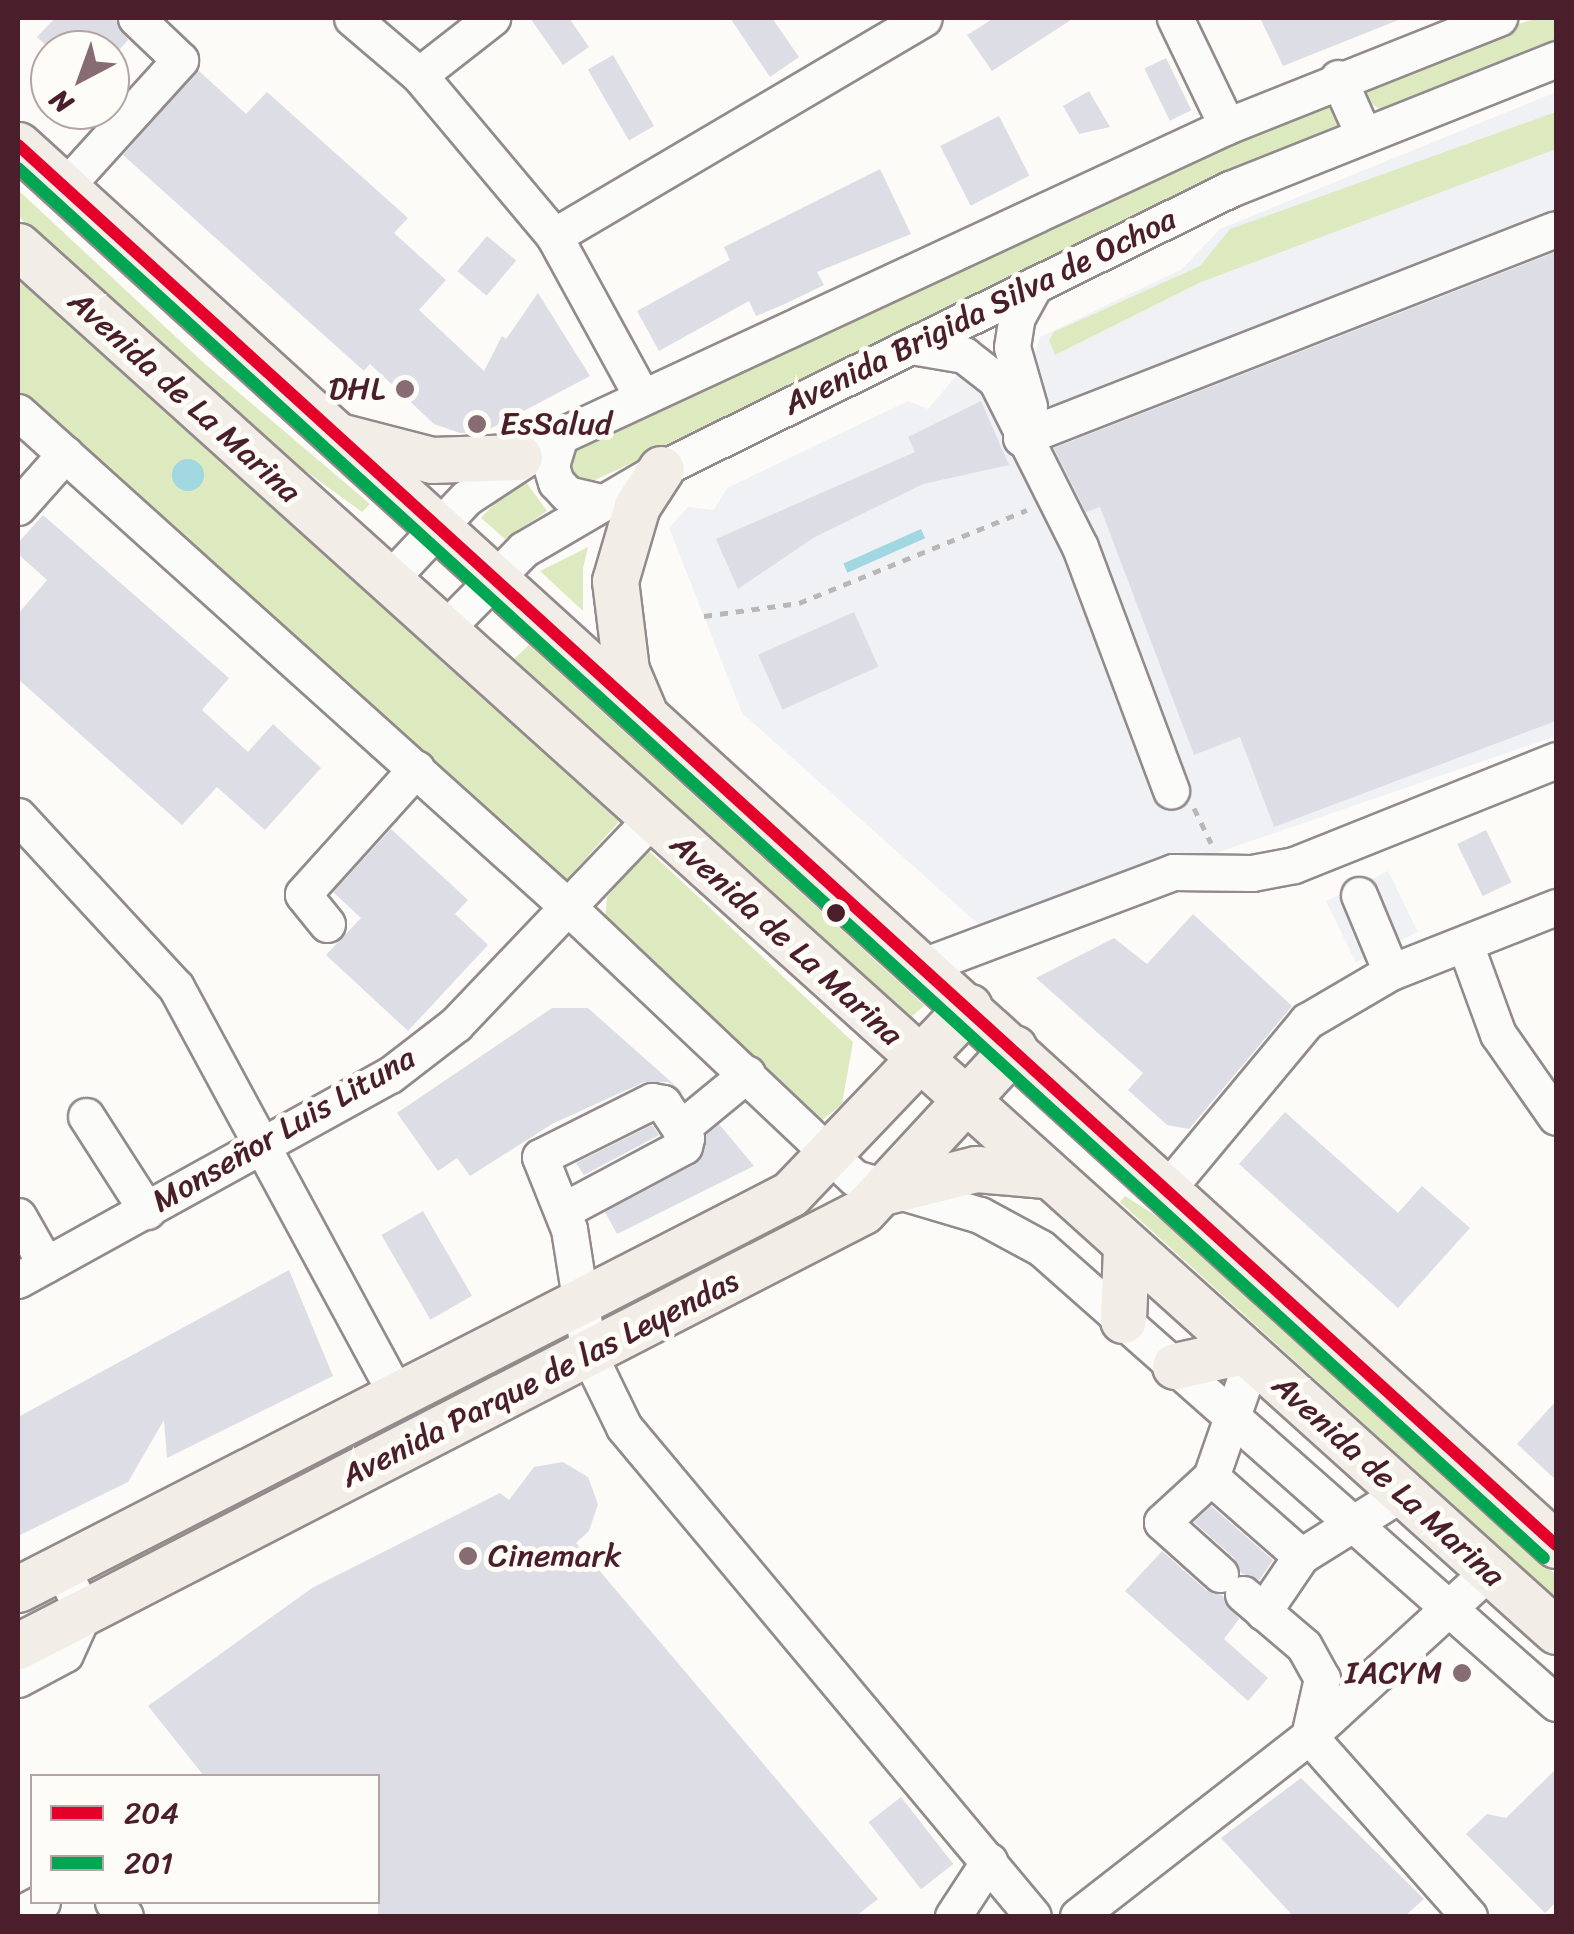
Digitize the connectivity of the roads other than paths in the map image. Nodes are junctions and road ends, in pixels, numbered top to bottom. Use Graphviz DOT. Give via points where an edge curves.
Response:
graph roads {
  1 [pos="136,18"];
  2 [pos="352,18"];
  3 [pos="492,18"];
  4 [pos="924,18"];
  5 [pos="1176,18"];
  6 [pos="1499,18"];
  7 [pos="1442,26"];
  8 [pos="1556,59"];
  9 [pos="420,75"];
  10 [pos="1338,78"];
  11 [pos="1221,113"];
  12 [pos="1363,134"];
  13 [pos="18,145"];
  14 [pos="64,188"];
  15 [pos="1556,229"];
  16 [pos="554,236"];
  17 [pos="18,246"];
  18 [pos="1035,285"];
  19 [pos="911,346"];
  20 [pos="641,395"];
  21 [pos="18,412"];
  22 [pos="333,434"];
  23 [pos="1029,435"];
  24 [pos="560,436"];
  25 [pos="65,454"];
  26 [pos="519,457"];
  27 [pos="661,468"];
  28 [pos="598,501"];
  29 [pos="18,507"];
  30 [pos="435,528"];
  31 [pos="490,577"];
  32 [pos="388,582"];
  33 [pos="443,632"];
  34 [pos="646,717"];
  35 [pos="1556,760"];
  36 [pos="416,769"];
  37 [pos="1171,791"];
  38 [pos="18,816"];
  39 [pos="651,819"];
  40 [pos="1359,894"];
  41 [pos="568,907"];
  42 [pos="1556,907"];
  43 [pos="327,924"];
  44 [pos="1465,944"];
  45 [pos="923,966"];
  46 [pos="1391,972"];
  47 [pos="969,1008"];
  48 [pos="880,1024"];
  49 [pos="1014,1048"];
  50 [pos="918,1059"];
  51 [pos="747,1074"];
  52 [pos="965,1103"];
  53 [pos="86,1116"];
  54 [pos="1556,1118"];
  55 [pos="680,1129"];
  56 [pos="266,1146"];
  57 [pos="831,1152"];
  58 [pos="1045,1174"];
  59 [pos="1167,1189"];
  60 [pos="887,1191"];
  61 [pos="564,1210"];
  62 [pos="147,1211"];
  63 [pos="18,1216"];
  64 [pos="1126,1247"];
  65 [pos="32,1272"];
  66 [pos="583,1300"];
  67 [pos="1123,1320"];
  68 [pos="588,1355"];
  69 [pos="1247,1355"];
  70 [pos="1174,1366"];
  71 [pos="395,1392"];
  72 [pos="1230,1415"];
  73 [pos="1211,1476"];
  74 [pos="1402,1493"];
  75 [pos="1356,1524"];
  76 [pos="1556,1545"];
  77 [pos="1301,1556"];
  78 [pos="60,1566"];
  79 [pos="1490,1571"];
  80 [pos="18,1589"];
  81 [pos="1242,1594"];
  82 [pos="1455,1608"];
  83 [pos="84,1612"];
  84 [pos="1556,1631"];
  85 [pos="18,1646"];
  86 [pos="18,1679"];
  87 [pos="1556,1702"];
  88 [pos="1309,1736"];
  89 [pos="989,1861"];
  90 [pos="953,1916"];
  91 [pos="1033,1916"];
  92 [pos="1078,1916"];
  93 [pos="1469,1916"];
  1 -- 14 [label="street" via="180,60"];
  2 -- 9 [label="street"];
  3 -- 9 [label="street"];
  4 -- 16 [label="street"];
  5 -- 11 [label="street"];
  6 -- 7 [label="street, Avenida Brigida Silva de Ochoa"];
  7 -- 10 [label="street, Avenida Brigida Silva de Ochoa"];
  8 -- 12 [label="street, Avenida Brigida Silva de Ochoa"];
  9 -- 16 [label="street"];
  10 -- 11 [label="street, Avenida Brigida Silva de Ochoa"];
  10 -- 12 [label="street"];
  11 -- 20 [label="street, Avenida Brigida Silva de Ochoa"];
  12 -- 18 [label="street, Avenida Brigida Silva de Ochoa" via="1230,189"];
  13 -- 14 [label="main road, Avenida de La Marina"];
  14 -- 22 [label="main road, Avenida de La Marina"];
  15 -- 23 [label="street"];
  16 -- 20 [label="street"];
  17 -- 32 [label="main road, Avenida de La Marina"];
  18 -- 19 [label="street, Avenida Brigida Silva de Ochoa"];
  18 -- 23 [label="street" via="1017,317 1012,347"];
  19 -- 23 [label="street" via="964,355 990,370"];
  19 -- 27 [label="street, Avenida Brigida Silva de Ochoa"];
  20 -- 24 [label="street, Avenida Brigida Silva de Ochoa"];
  21 -- 25 [label="street, Avenida de La Marina"];
  22 -- 26 [label="main road" via="432,460"];
  22 -- 30 [label="main road, Avenida de La Marina"];
  23 -- 37 [label="street" via="1052,500 1080,547"];
  24 -- 26 [label="street, Avenida Brigida Silva de Ochoa"];
  24 -- 28 [label="street" via="551,466 556,482 567,494"];
  25 -- 29 [label="street"];
  25 -- 36 [label="street, Avenida de La Marina"];
  26 -- 30 [label="street, Avenida Brigida Silva de Ochoa"];
  27 -- 28 [label="street, Avenida Brigida Silva de Ochoa"];
  27 -- 34 [label="main road" via="637,506 615,581 626,670"];
  28 -- 31 [label="street, Avenida Brigida Silva de Ochoa"];
  30 -- 31 [label="main road, Avenida de La Marina"];
  30 -- 32 [label="street, Avenida Brigida Silva de Ochoa"];
  31 -- 33 [label="street, Avenida Brigida Silva de Ochoa"];
  31 -- 34 [label="main road, Avenida de La Marina"];
  32 -- 33 [label="main road, Avenida de La Marina"];
  33 -- 39 [label="main road, Avenida de La Marina"];
  34 -- 45 [label="main road, Avenida de La Marina"];
  35 -- 45 [label="street" via="1294,865 1173,872"];
  36 -- 41 [label="street, Avenida de La Marina"];
  36 -- 43 [label="street" via="303,894"];
  38 -- 56 [label="street" via="176,987"];
  39 -- 41 [label="street, Monseñor Luis Lituna"];
  39 -- 48 [label="main road, Avenida de La Marina"];
  40 -- 46 [label="street"];
  41 -- 51 [label="street, Avenida de La Marina"];
  41 -- 56 [label="street, Monseñor Luis Lituna" via="456,1024 390,1075"];
  42 -- 44 [label="street"];
  44 -- 46 [label="street"];
  44 -- 54 [label="street" via="1498,1034"];
  45 -- 47 [label="main road, Avenida de La Marina"];
  46 -- 59 [label="street" via="1307,1021"];
  47 -- 49 [label="main road, Avenida de La Marina"];
  47 -- 50 [label="main road, Avenida Parque de las Leyendas"];
  48 -- 50 [label="main road, Avenida de La Marina"];
  48 -- 57 [label="main road" via="881,1060"];
  49 -- 52 [label="main road, Avenida Parque de las Leyendas"];
  49 -- 59 [label="main road, Avenida de La Marina"];
  50 -- 52 [label="main road, Avenida de La Marina"];
  50 -- 57 [label="main road, Avenida Parque de las Leyendas"];
  51 -- 55 [label="street"];
  51 -- 57 [label="street, Avenida de La Marina"];
  52 -- 58 [label="main road, Avenida de La Marina"];
  52 -- 60 [label="main road, Avenida Parque de las Leyendas"];
  53 -- 62 [label="street"];
  55 -- 61 [label="street" via="686,1138 677,1152"];
  55 -- 61 [label="street" via="663,1103 652,1101 542,1153 539,1162"];
  56 -- 62 [label="street, Monseñor Luis Lituna"];
  56 -- 71 [label="street"];
  57 -- 60 [label="street, Avenida de La Marina" via="856,1178"];
  57 -- 66 [label="main road, Avenida Parque de las Leyendas" via="790,1194"];
  58 -- 60 [label="main road" via="976,1169"];
  58 -- 64 [label="main road, Avenida de La Marina"];
  59 -- 76 [label="main road, Avenida de La Marina"];
  60 -- 67 [label="street, Avenida de La Marina" via="980,1214 1041,1248"];
  60 -- 68 [label="main road, Avenida Parque de las Leyendas" via="829,1231"];
  61 -- 66 [label="street"];
  62 -- 65 [label="street, Monseñor Luis Lituna"];
  63 -- 65 [label="street"];
  64 -- 67 [label="main road"];
  64 -- 69 [label="main road, Avenida de La Marina"];
  66 -- 68 [label="street"];
  66 -- 71 [label="main road, Avenida Parque de las Leyendas"];
  67 -- 70 [label="street, Avenida de La Marina"];
  68 -- 83 [label="main road, Avenida Parque de las Leyendas"];
  68 -- 89 [label="street" via="624,1427"];
  69 -- 70 [label="main road"];
  69 -- 72 [label="street"];
  69 -- 74 [label="main road, Avenida de La Marina"];
  70 -- 72 [label="street, Avenida de La Marina"];
  71 -- 78 [label="main road, Avenida Parque de las Leyendas"];
  72 -- 73 [label="street"];
  72 -- 75 [label="street, Avenida de La Marina"];
  73 -- 77 [label="street"];
  73 -- 81 [label="street" via="1162,1522"];
  74 -- 75 [label="street"];
  74 -- 79 [label="main road, Avenida de La Marina"];
  75 -- 77 [label="street"];
  75 -- 82 [label="street, Avenida de La Marina"];
  77 -- 81 [label="street"];
  78 -- 80 [label="main road, Avenida Parque de las Leyendas"];
  78 -- 83 [label="street"];
  79 -- 82 [label="street"];
  79 -- 84 [label="main road, Avenida de La Marina"];
  81 -- 88 [label="street" via="1304,1646 1322,1678"];
  82 -- 87 [label="street, Avenida de La Marina"];
  82 -- 88 [label="street"];
  83 -- 85 [label="main road, Avenida Parque de las Leyendas"];
  83 -- 86 [label="street" via="66,1654"];
  88 -- 92 [label="street"];
  88 -- 93 [label="street"];
  89 -- 90 [label="street"];
  89 -- 91 [label="street"];
}
